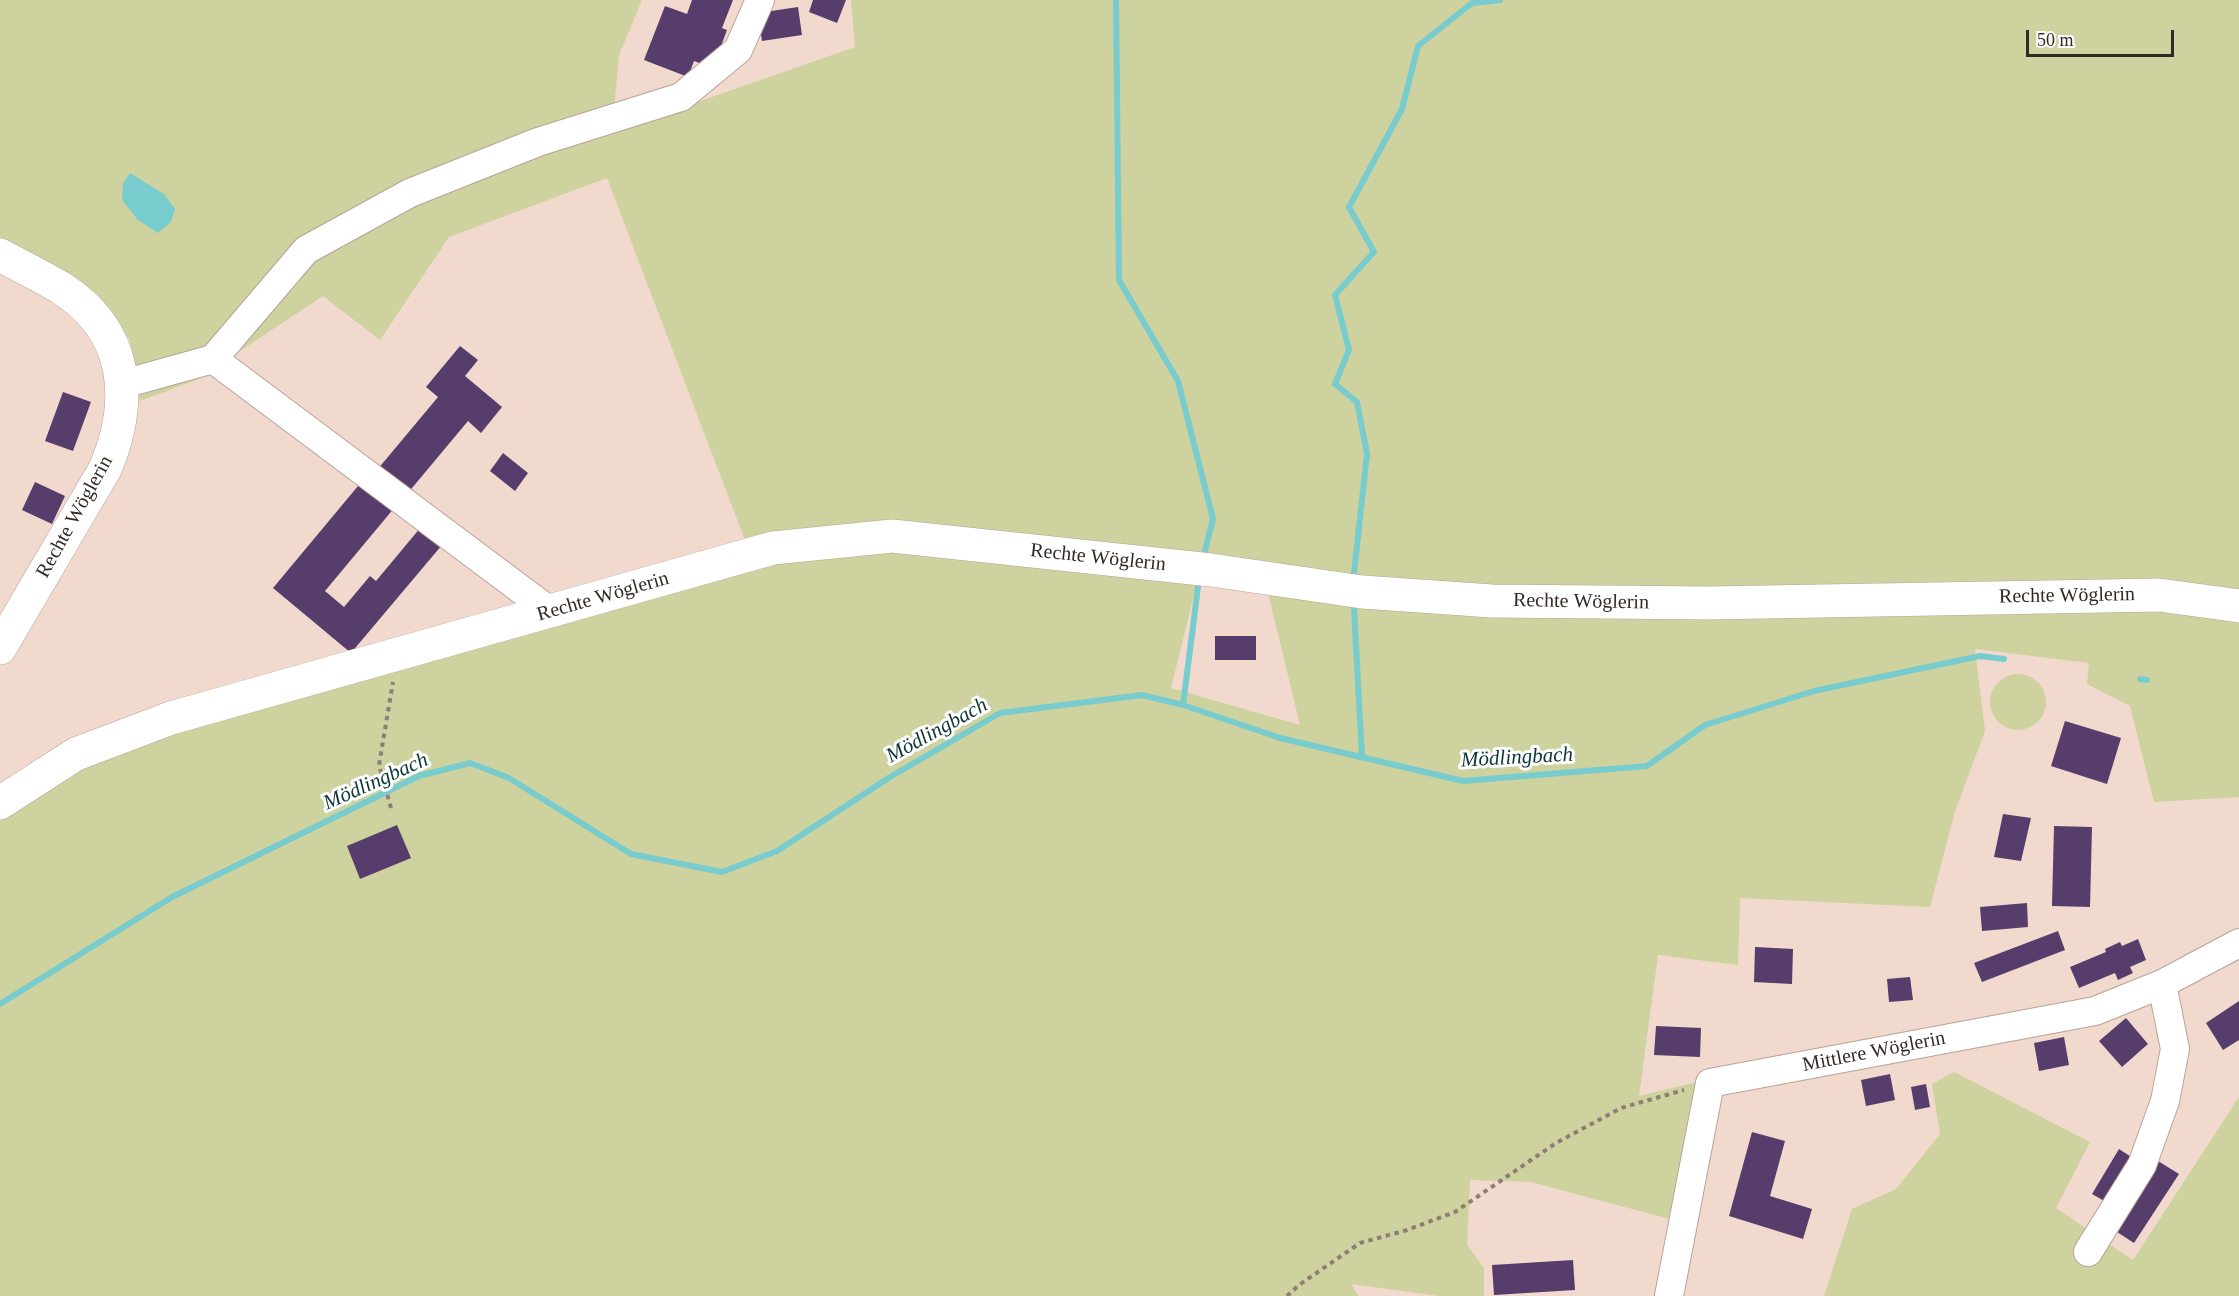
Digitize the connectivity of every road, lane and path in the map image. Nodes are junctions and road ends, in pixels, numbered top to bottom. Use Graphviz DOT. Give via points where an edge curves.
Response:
graph roads {
  1 [pos="760,0"];
  2 [pos="0,255"];
  3 [pos="213,359"];
  4 [pos="123,384"];
  5 [pos="2239,606"];
  6 [pos="551,612"];
  7 [pos="0,648"];
  8 [pos="398,654"];
  9 [pos="0,803"];
  10 [pos="391,808"];
  11 [pos="2239,943"];
  12 [pos="2162,984"];
  13 [pos="1710,1083"];
  14 [pos="2088,1252"];
  15 [pos="1287,1296"];
  16 [pos="1669,1296"];
  1 -- 3 [label="street" via="738,50 681,97 538,142 410,193 306,250"];
  2 -- 4 [label="main road, Rechte Wöglerin" via="62,288 80,303 110,344 120,365"];
  3 -- 4 [label="street"];
  3 -- 6 [label="street"];
  4 -- 7 [label="main road, Rechte Wöglerin" via="121,422 105,469"];
  5 -- 6 [label="main road, Rechte Wöglerin" via="2159,595 1709,603 1492,601 1362,592 1211,570 892,536 773,548"];
  6 -- 8 [label="main road, Rechte Wöglerin"];
  8 -- 9 [label="main road, Rechte Wöglerin" via="113,738 44,773"];
  8 -- 10 [label="path" via="379,765"];
  11 -- 12 [label="street, Mittlere Wöglerin"];
  12 -- 13 [label="street, Mittlere Wöglerin" via="2096,1011"];
  12 -- 14 [label="street" via="2175,1049 2165,1101 2142,1165"];
  13 -- 15 [label="path" via="1621,1108 1556,1143 1455,1212 1360,1243"];
  13 -- 16 [label="street"];
}
